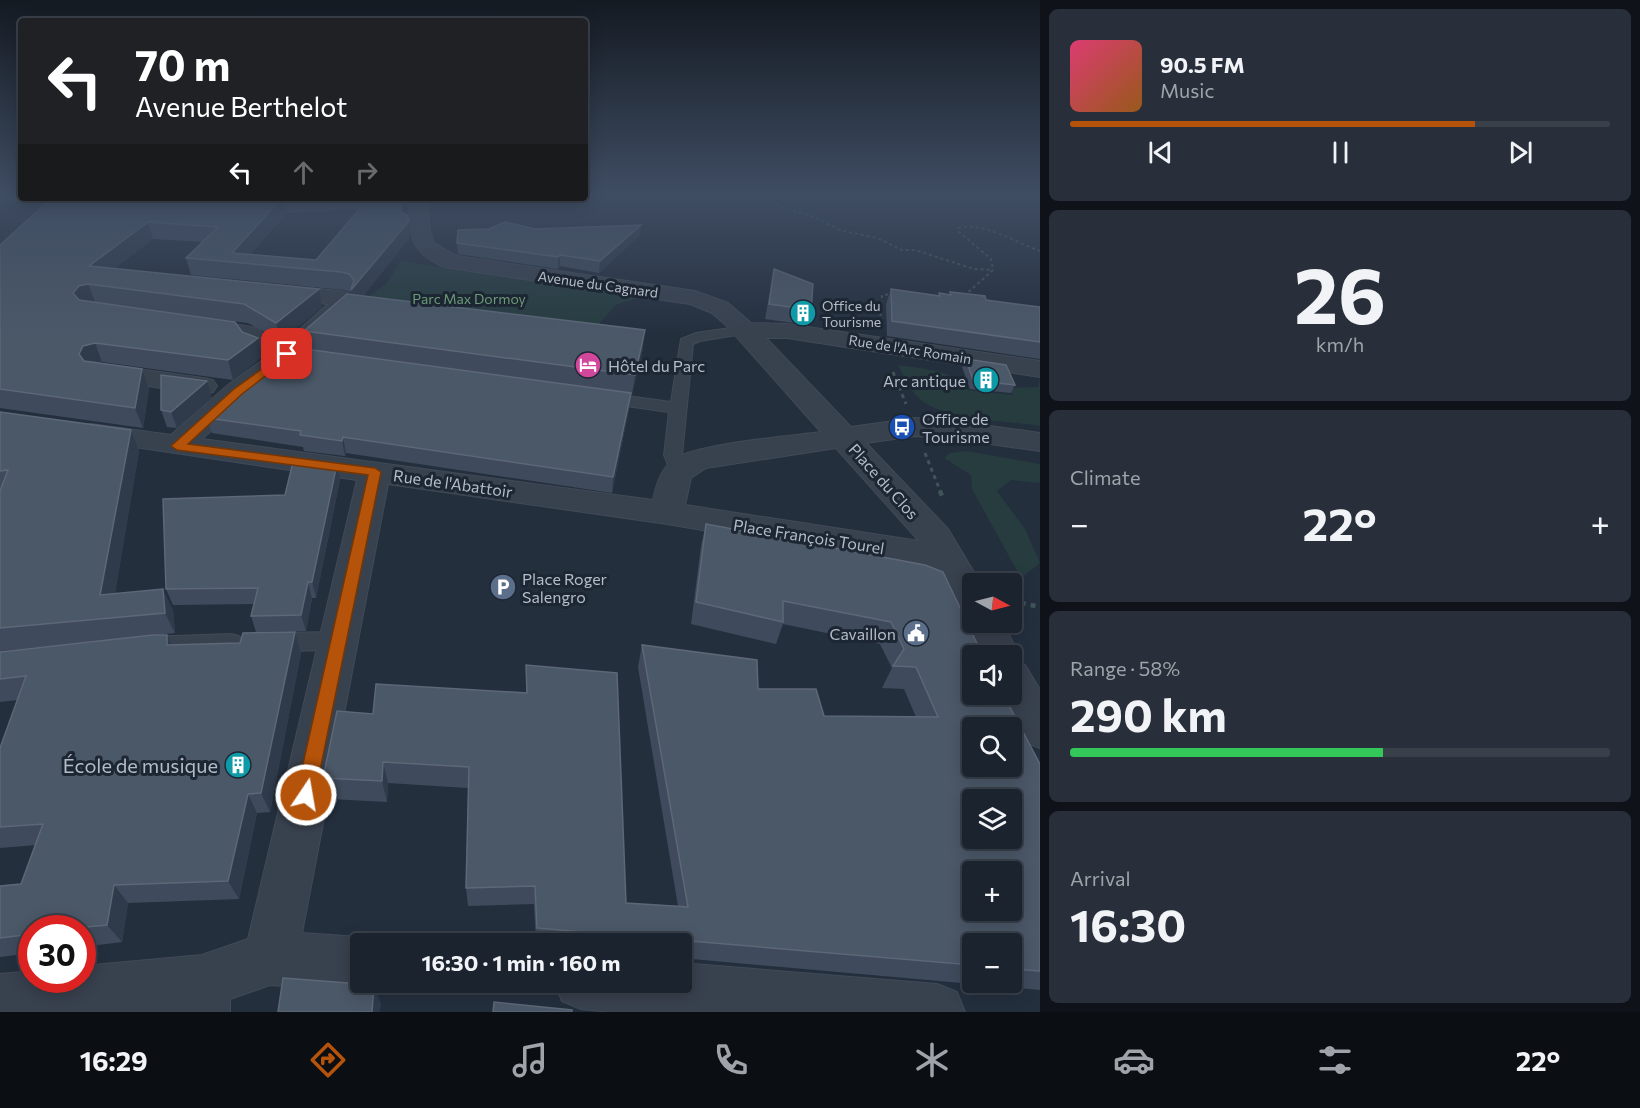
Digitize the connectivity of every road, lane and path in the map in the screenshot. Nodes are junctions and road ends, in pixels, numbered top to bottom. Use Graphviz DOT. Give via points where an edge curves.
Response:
graph roads {
  1 [pos="423,240"];
  2 [pos="882,240"];
  3 [pos="969,240"];
  4 [pos="1010,240"];
  5 [pos="1040,251"];
  6 [pos="993,270"];
  7 [pos="251,290"];
  8 [pos="897,294"];
  9 [pos="963,297"];
  10 [pos="173,322"];
  11 [pos="744,330"];
  12 [pos="882,335"];
  13 [pos="298,356"];
  14 [pos="1040,369"];
  15 [pos="102,372"];
  16 [pos="238,391"];
  17 [pos="588,395"];
  18 [pos="678,408"];
  19 [pos="915,427"];
  20 [pos="59,428"];
  21 [pos="843,437"];
  22 [pos="1040,442"];
  23 [pos="177,446"];
  24 [pos="678,470"];
  25 [pos="375,472"];
  26 [pos="945,504"];
  27 [pos="667,513"];
  28 [pos="950,559"];
  29 [pos="962,582"];
  30 [pos="1022,603"];
  31 [pos="1040,607"];
  32 [pos="339,641"];
  33 [pos="128,649"];
  34 [pos="1022,697"];
  35 [pos="1040,729"];
  36 [pos="270,958"];
  37 [pos="350,963"];
  38 [pos="692,991"];
  39 [pos="202,997"];
  40 [pos="0,1002"];
  41 [pos="937,1012"];
  1 -- 11 [label="street, Avenue du Cagnard" via="426,250 452,262 695,298 720,308"];
  2 -- 6 [label="path" via="902,250"];
  3 -- 6 [label="path" via="991,259"];
  4 -- 5 [label="path"];
  6 -- 9 [label="path"];
  7 -- 13 [label="street" via="343,299 343,304"];
  8 -- 12 [label="path" via="882,295"];
  10 -- 13 [label="street" via="248,333 257,344"];
  11 -- 12 [label="street, Rue de l'Arc Romain"];
  11 -- 18 [label="lane" via="686,342"];
  11 -- 21 [label="street"];
  12 -- 14 [label="street, Rue de l'Arc Romain"];
  12 -- 19 [label="path"];
  13 -- 16 [label="street"];
  15 -- 16 [label="street"];
  16 -- 23 [label="street"];
  17 -- 18 [label="lane"];
  18 -- 24 [label="lane" via="673,455"];
  19 -- 21 [label="street, Place du Clos"];
  19 -- 22 [label="street, Place du Clos"];
  19 -- 26 [label="path"];
  20 -- 23 [label="street"];
  21 -- 24 [label="street" via="700,459"];
  21 -- 28 [label="street, Place du Clos" via="936,538"];
  23 -- 25 [label="street"];
  24 -- 27 [label="street"];
  25 -- 27 [label="street, Rue de l'Abattoir"];
  25 -- 32 [label="street, Rue de l'Abattoir"];
  27 -- 28 [label="street, Place François Tourel"];
  28 -- 29 [label="street, Place du Clos"];
  30 -- 31 [label="path"];
  32 -- 33 [label="lane"];
  32 -- 36 [label="street, Rue de l'Abattoir"];
  34 -- 35 [label="street"];
  36 -- 37 [label="street"];
  36 -- 39 [label="street"];
  38 -- 41 [label="street"];
  39 -- 40 [label="street"];
}
